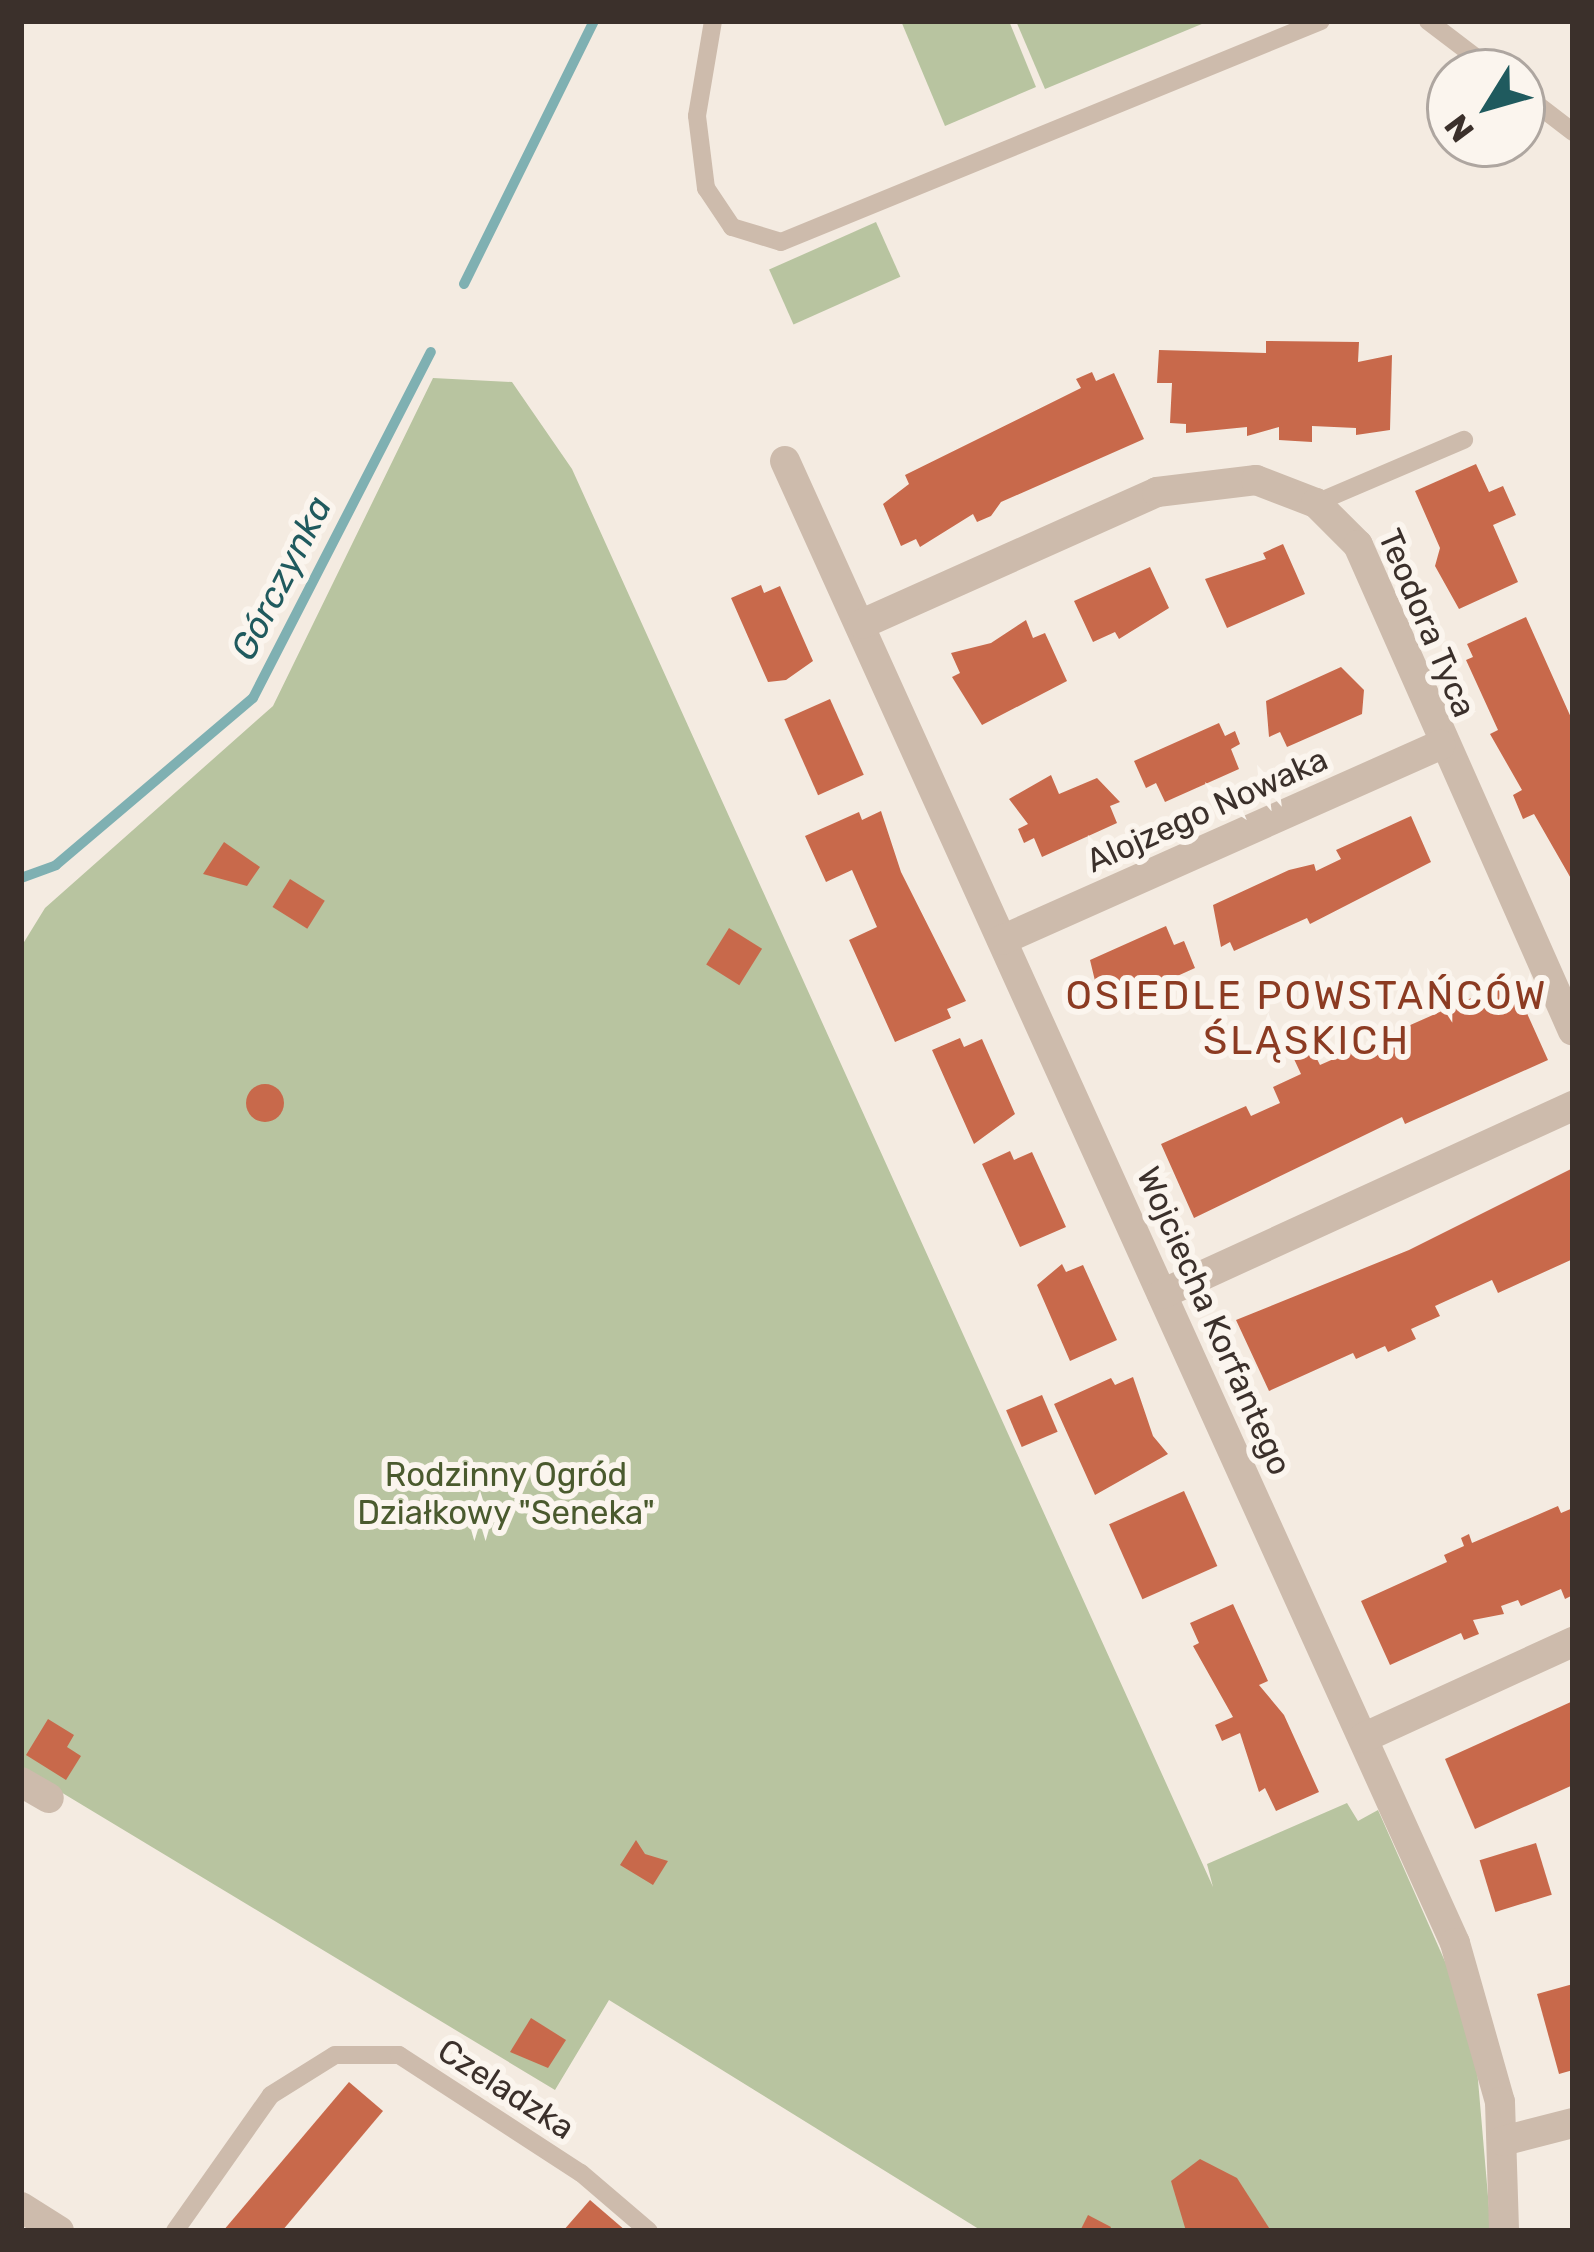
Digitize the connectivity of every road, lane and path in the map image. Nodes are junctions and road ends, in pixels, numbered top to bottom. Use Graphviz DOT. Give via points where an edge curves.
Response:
graph roads {
  1 [pos="713,21"];
  2 [pos="1322,21"];
  3 [pos="1428,21"];
  4 [pos="1463,48"];
  5 [pos="1546,111"];
  6 [pos="1573,132"];
  7 [pos="1464,440"];
  8 [pos="785,460"];
  9 [pos="1316,503"];
  10 [pos="862,624"];
  11 [pos="1441,745"];
  12 [pos="1002,940"];
  13 [pos="1573,1031"];
  14 [pos="1573,1106"];
  15 [pos="1162,1294"];
  16 [pos="1573,1642"];
  17 [pos="1363,1738"];
  18 [pos="21,1782"];
  19 [pos="49,1798"];
  20 [pos="1573,2123"];
  21 [pos="1503,2141"];
  22 [pos="21,2207"];
  23 [pos="58,2231"];
  24 [pos="175,2231"];
  25 [pos="649,2231"];
  26 [pos="1504,2231"];
  1 -- 2 [label="lane" via="698,116 706,188 731,227 781,242"];
  3 -- 4 [label="lane"];
  5 -- 6 [label="lane"];
  7 -- 9 [label="lane"];
  8 -- 10 [label="street, Wojciecha Korfantego"];
  9 -- 10 [label="street, Teodora Tyca" via="1256,480 1157,492"];
  9 -- 11 [label="street, Teodora Tyca" via="1358,545"];
  10 -- 12 [label="street, Wojciecha Korfantego"];
  11 -- 12 [label="street, Alojzego Nowaka"];
  11 -- 13 [label="street, Teodora Tyca"];
  12 -- 15 [label="street, Wojciecha Korfantego"];
  14 -- 15 [label="street"];
  15 -- 17 [label="street, Wojciecha Korfantego"];
  16 -- 17 [label="street"];
  17 -- 21 [label="street, Wojciecha Korfantego" via="1476,2002"];
  18 -- 19 [label="street"];
  20 -- 21 [label="street"];
  21 -- 26 [label="street, Wojciecha Korfantego"];
  22 -- 23 [label="street"];
  24 -- 25 [label="lane, Czeladzka" via="271,2095 335,2055 399,2055 581,2173"];
}
